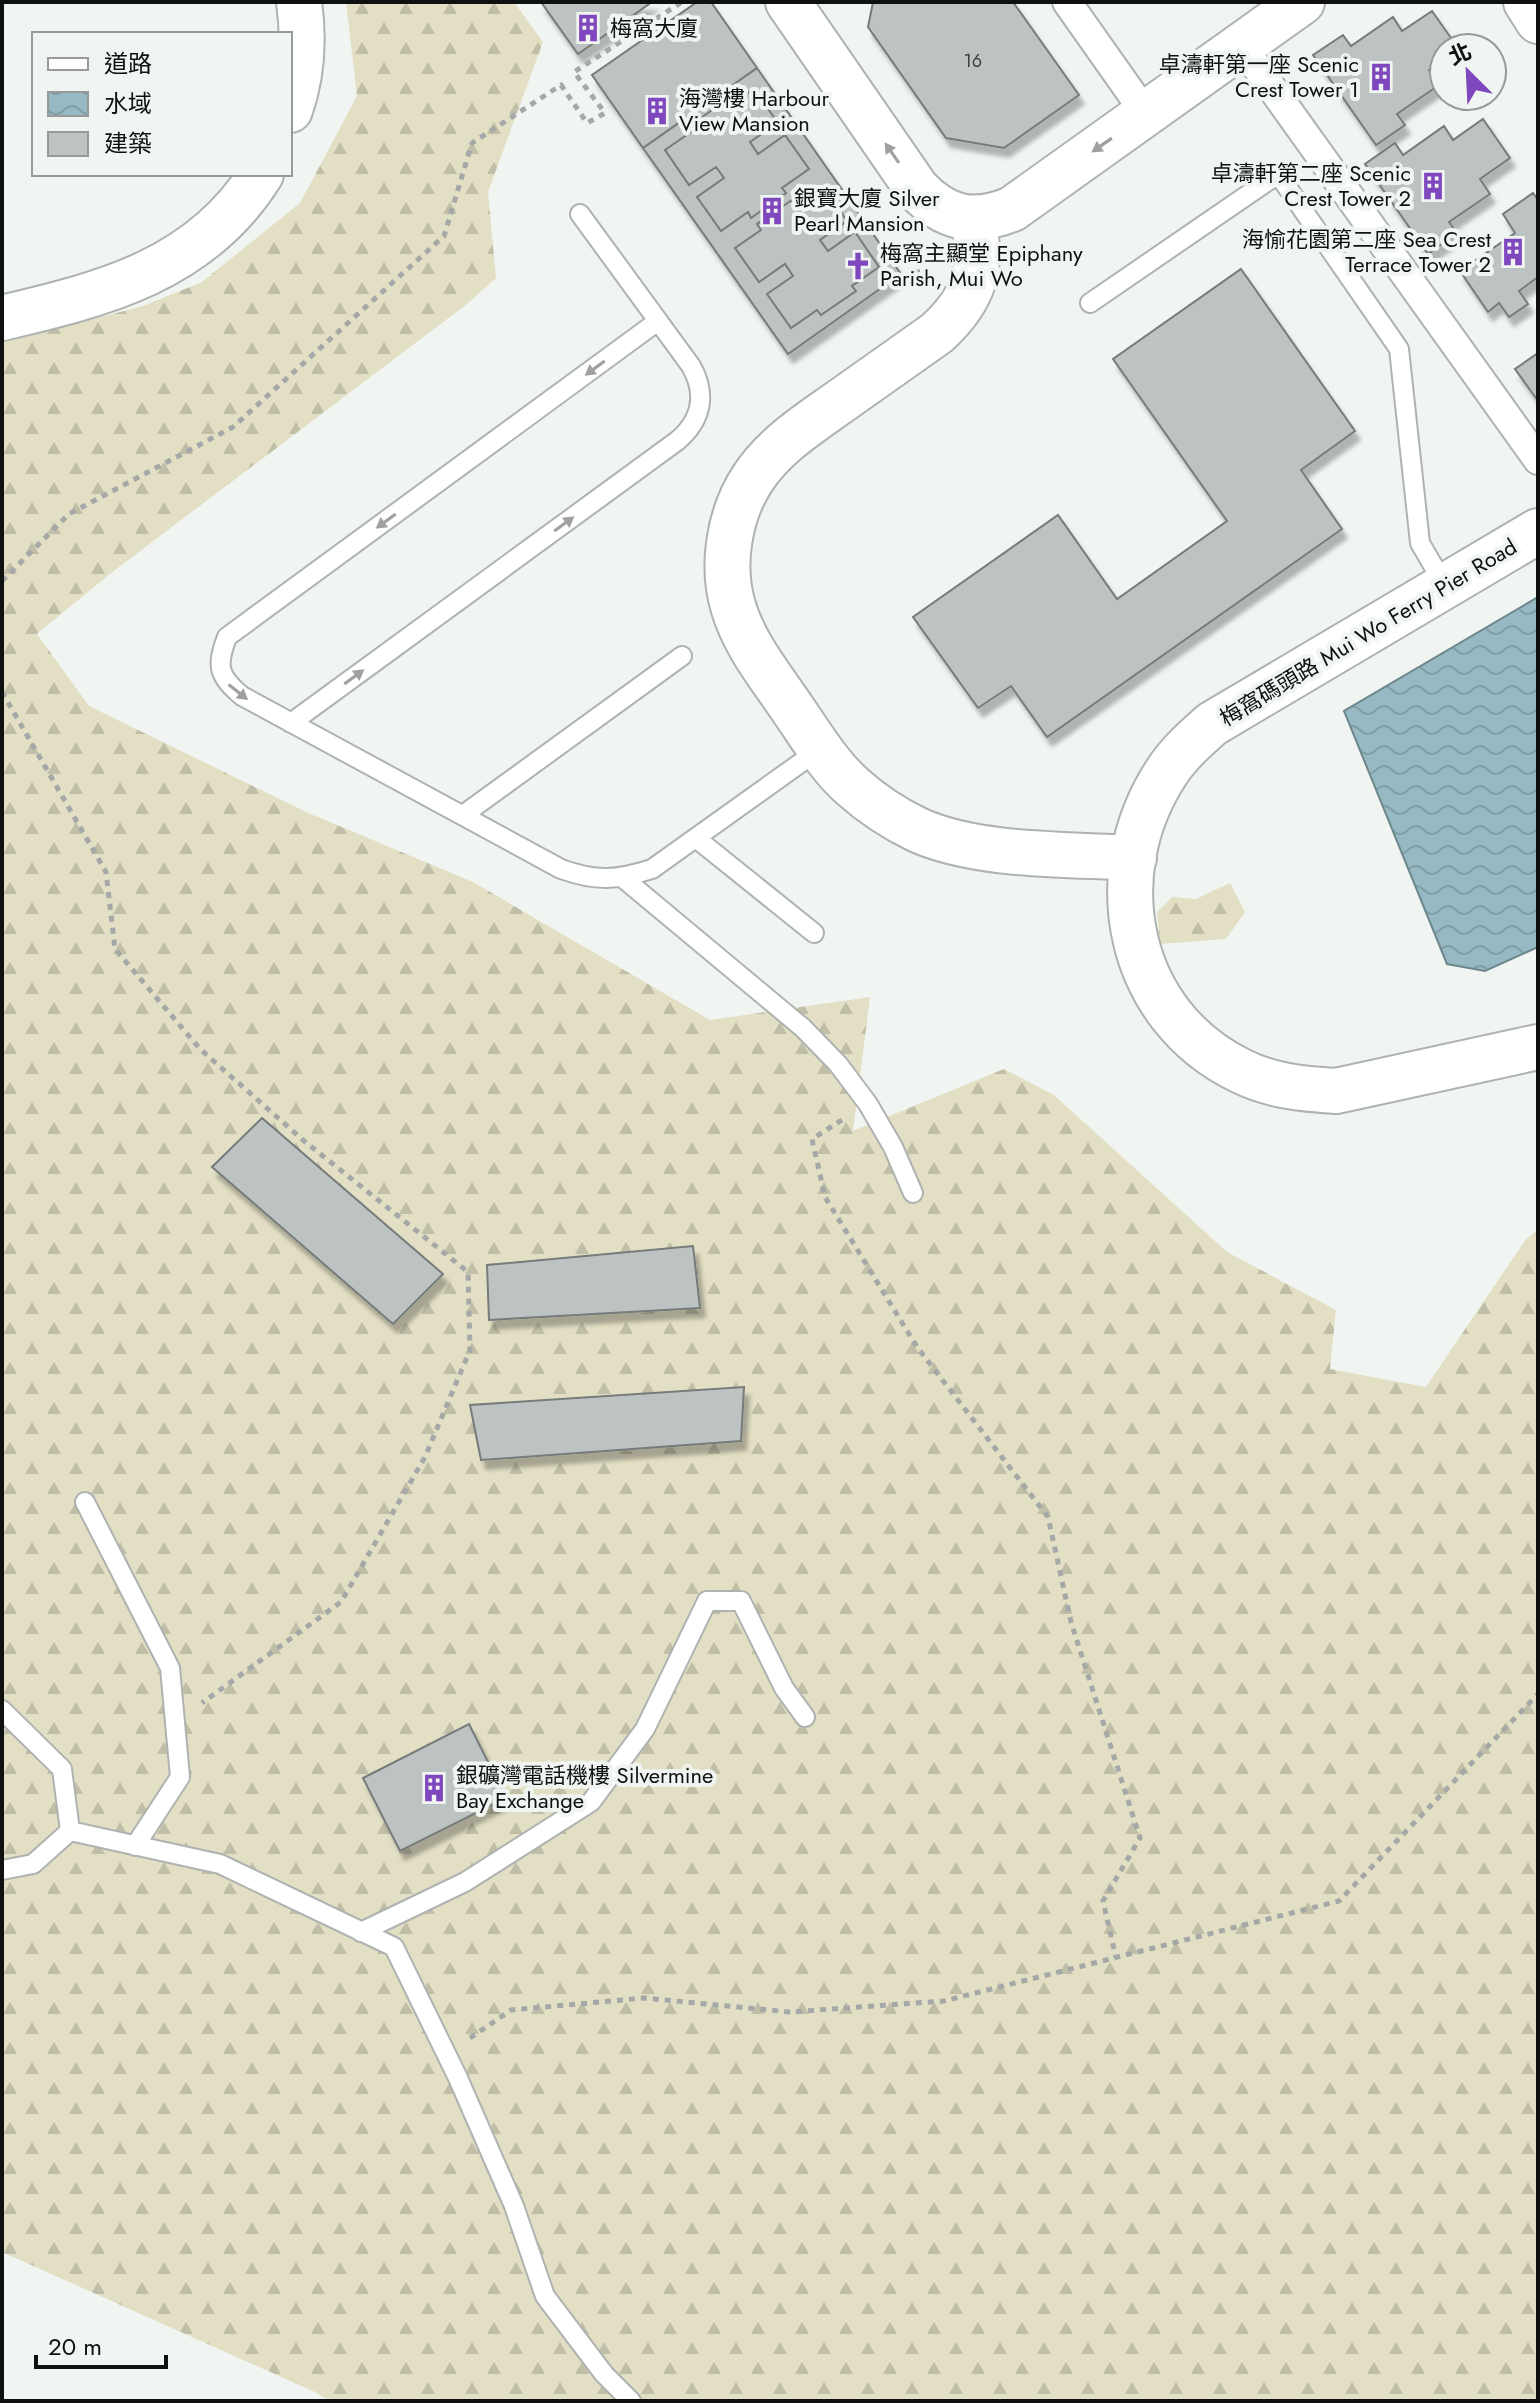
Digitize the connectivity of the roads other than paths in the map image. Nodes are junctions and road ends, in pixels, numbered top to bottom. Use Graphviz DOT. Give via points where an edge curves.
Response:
graph roads {
  1 [pos="299,2"];
  2 [pos="788,2"];
  3 [pos="1067,2"];
  4 [pos="1302,2"];
  5 [pos="1526,2"];
  6 [pos="1538,21"];
  7 [pos="1241,45"];
  8 [pos="292,104"];
  9 [pos="1146,114"];
  10 [pos="259,176"];
  11 [pos="580,214"];
  12 [pos="972,218"];
  13 [pos="1090,303"];
  14 [pos="2,318"];
  15 [pos="658,321"];
  16 [pos="1538,460"];
  17 [pos="1538,531"];
  18 [pos="1445,586"];
  19 [pos="682,656"];
  20 [pos="291,723"];
  21 [pos="820,749"];
  22 [pos="463,815"];
  23 [pos="697,839"];
  24 [pos="1134,858"];
  25 [pos="623,878"];
  26 [pos="814,933"];
  27 [pos="1538,1047"];
  28 [pos="913,1193"];
  29 [pos="85,1502"];
  30 [pos="2,1710"];
  31 [pos="805,1717"];
  32 [pos="70,1831"];
  33 [pos="135,1846"];
  34 [pos="2,1870"];
  35 [pos="361,1932"];
  36 [pos="631,2401"];
  1 -- 8 [label="street" via="300,60"];
  12 -- 2 [label="street, one-way" via="941,210 917,189"];
  3 -- 9 [label="street"];
  4 -- 7 [label="street"];
  5 -- 6 [label="street"];
  7 -- 9 [label="street"];
  7 -- 16 [label="street"];
  9 -- 12 [label="street, one-way" via="1012,209"];
  10 -- 14 [label="street" via="222,222 170,263 99,294"];
  11 -- 15 [label="lane"];
  12 -- 21 [label="street" via="975,278 954,318 770,454 737,510 729,541 733,606 745,636"];
  13 -- 18 [label="lane" via="1278,174 1399,349 1420,543"];
  20 -- 15 [label="lane, one-way" via="688,432 701,408 698,379"];
  15 -- 20 [label="lane, one-way" via="227,637 219,659 224,681"];
  17 -- 18 [label="street, 梅窩碼頭路 Mui Wo Ferry Pier Road"];
  18 -- 24 [label="street, 梅窩碼頭路 Mui Wo Ferry Pier Road" via="1212,724 1166,772 1150,801"];
  19 -- 22 [label="lane"];
  20 -- 22 [label="lane"];
  21 -- 23 [label="lane"];
  21 -- 24 [label="street" via="851,786 919,831 991,849"];
  22 -- 25 [label="lane" via="561,869 585,878"];
  23 -- 25 [label="lane" via="652,869"];
  23 -- 26 [label="lane"];
  24 -- 27 [label="street, 梅窩碼頭路 Mui Wo Ferry Pier Road" via="1130,919 1149,981 1188,1034 1241,1071 1271,1083 1336,1091"];
  25 -- 28 [label="lane" via="803,1028 838,1064 868,1104"];
  29 -- 33 [label="lane" via="170,1668 180,1777"];
  30 -- 32 [label="lane" via="62,1769"];
  31 -- 35 [label="lane" via="784,1688 741,1601 707,1601 645,1729 591,1802 465,1882"];
  32 -- 33 [label="lane"];
  32 -- 34 [label="lane" via="33,1864"];
  33 -- 35 [label="lane" via="220,1864"];
  35 -- 36 [label="lane" via="394,1947 514,2206 545,2296"];
}
